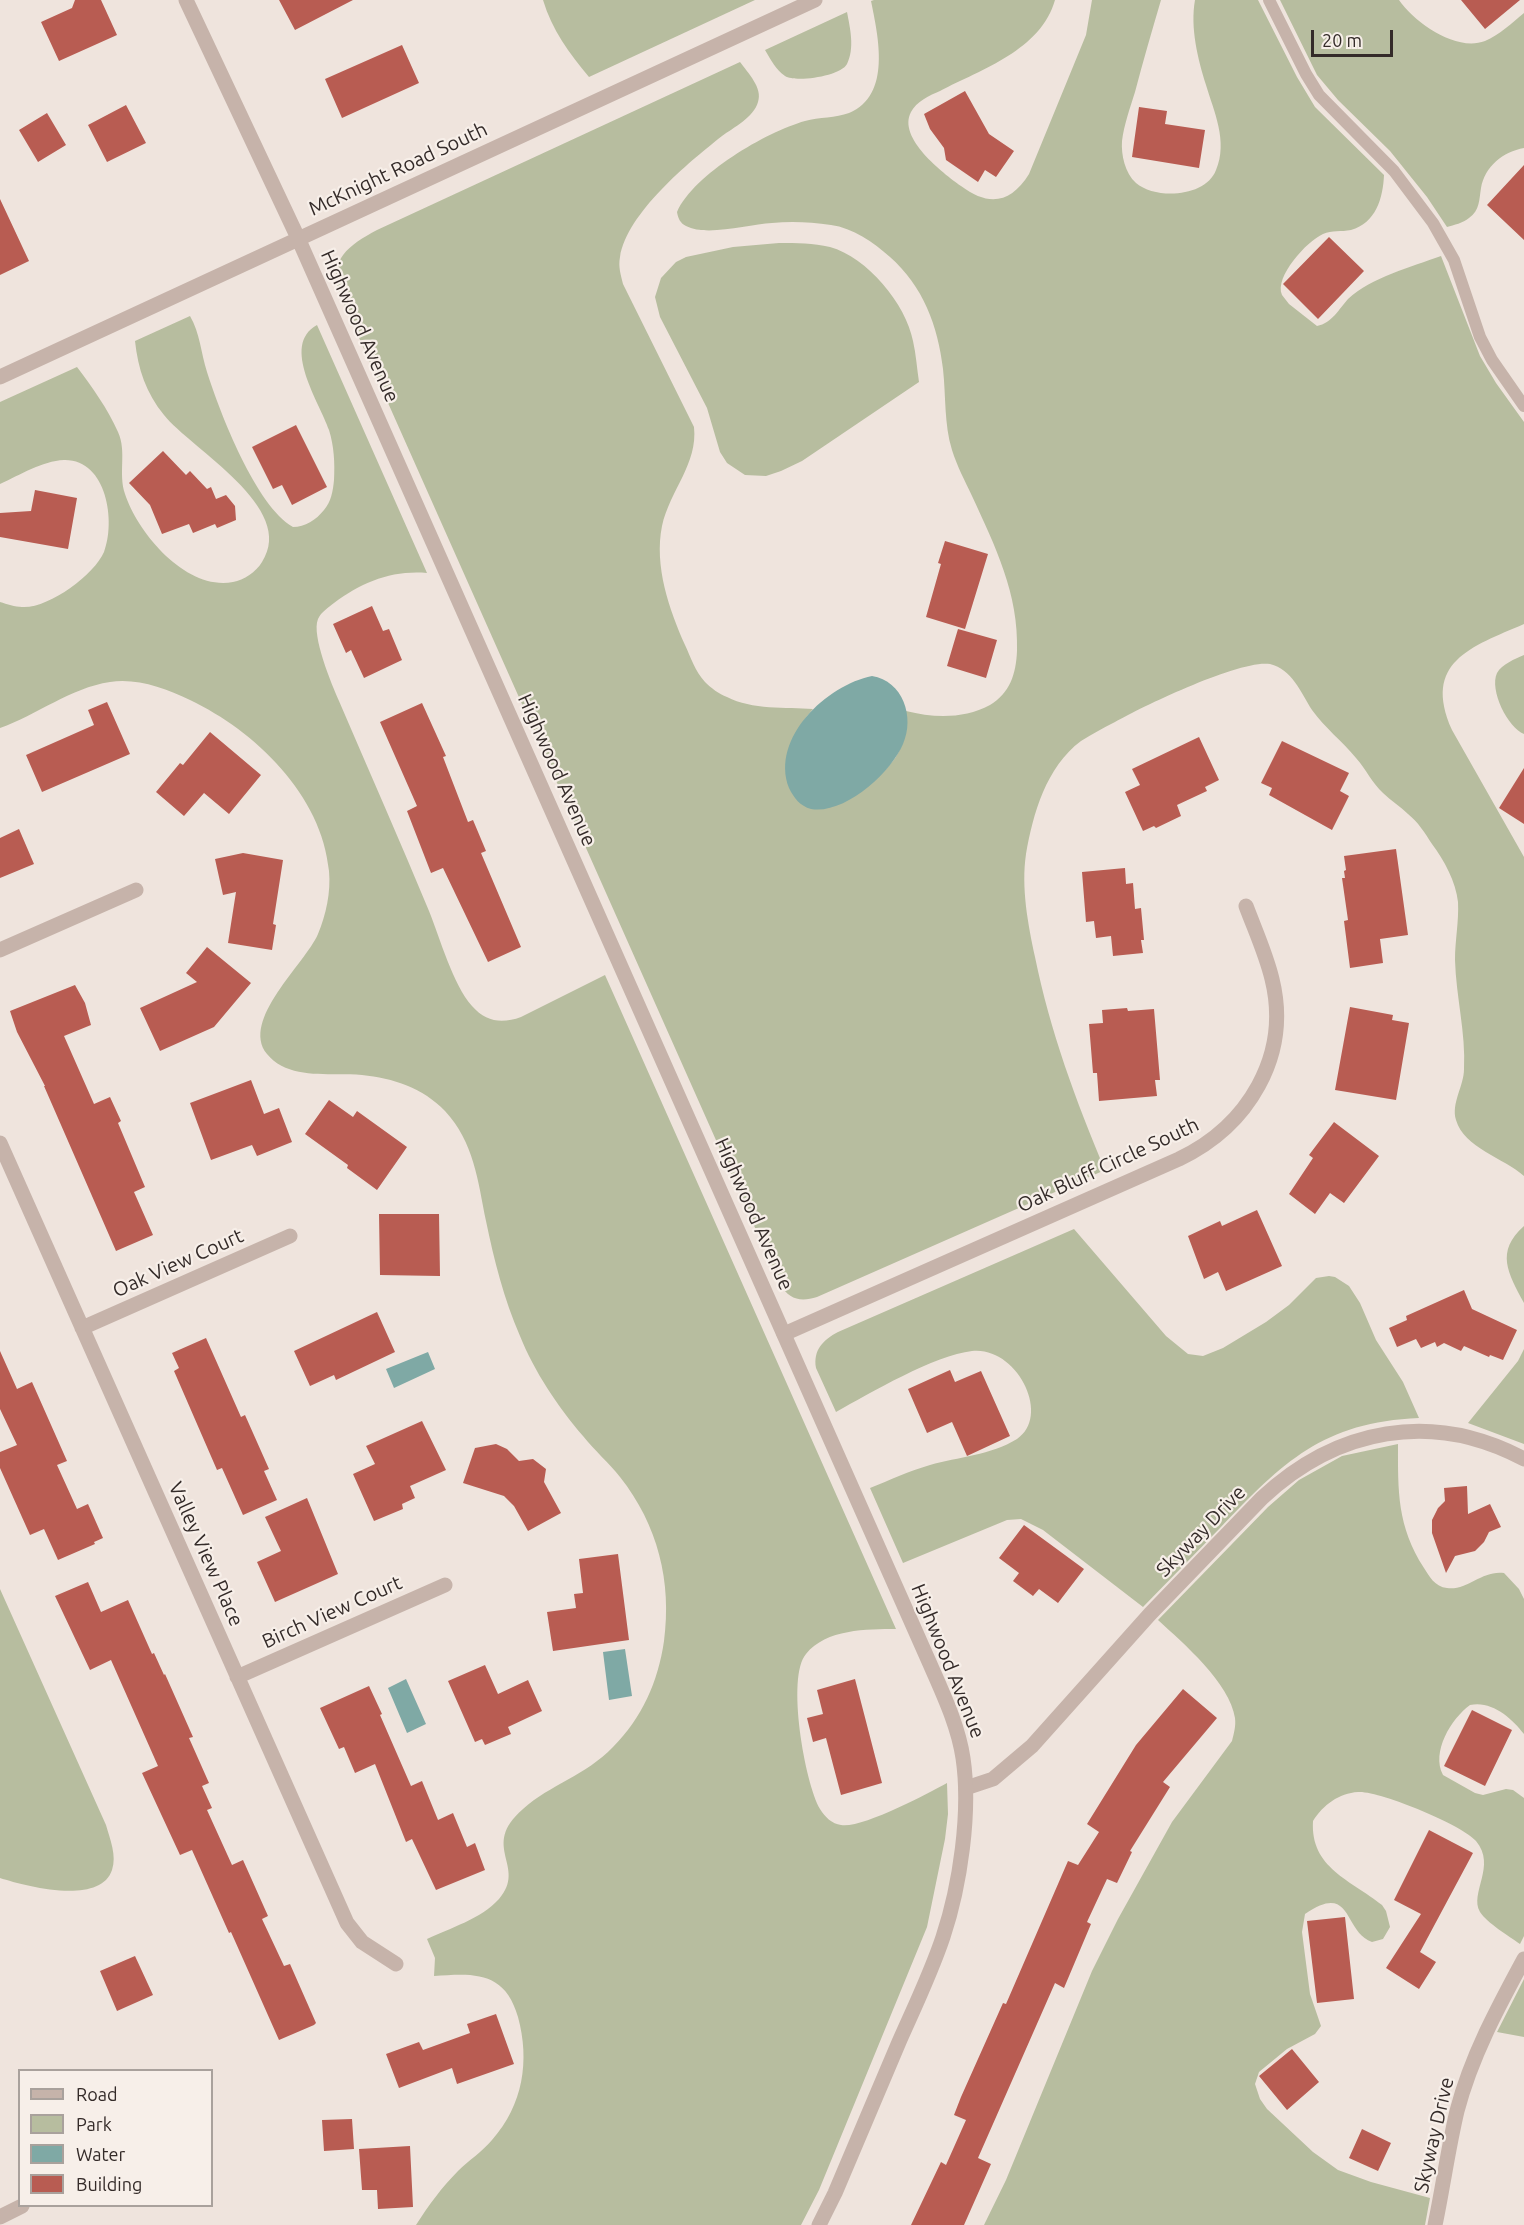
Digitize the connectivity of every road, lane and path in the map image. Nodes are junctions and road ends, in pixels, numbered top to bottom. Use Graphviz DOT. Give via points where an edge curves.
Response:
graph roads {
  1 [pos="186,0"];
  2 [pos="815,0"];
  3 [pos="1269,0"];
  4 [pos="298,238"];
  5 [pos="0,377"];
  6 [pos="1524,406"];
  7 [pos="136,890"];
  8 [pos="1246,906"];
  9 [pos="0,950"];
  10 [pos="0,1143"];
  11 [pos="290,1236"];
  12 [pos="82,1328"];
  13 [pos="784,1334"];
  14 [pos="1524,1459"];
  15 [pos="445,1585"];
  16 [pos="237,1677"];
  17 [pos="966,1788"];
  18 [pos="1524,1959"];
  19 [pos="396,1964"];
  20 [pos="18,2207"];
  21 [pos="0,2217"];
  22 [pos="819,2225"];
  23 [pos="1435,2225"];
  1 -- 4 [label="street, Highwood Avenue"];
  2 -- 4 [label="street, McKnight Road South"];
  3 -- 6 [label="lane" via="1319,95 1394,171 1433,223 1454,260 1480,337"];
  4 -- 5 [label="street, McKnight Road South"];
  4 -- 13 [label="street, Highwood Avenue"];
  7 -- 9 [label="street"];
  8 -- 13 [label="street, Oak Bluff Circle South" via="1272,978 1275,1031 1270,1058 1258,1086 1227,1128 1179,1159"];
  10 -- 12 [label="street, Valley View Place"];
  11 -- 12 [label="street, Oak View Court"];
  12 -- 16 [label="street, Valley View Place"];
  13 -- 17 [label="street, Highwood Avenue" via="949,1709 961,1750"];
  14 -- 17 [label="street, Skyway Drive" via="1462,1435 1420,1430 1353,1442 1312,1460 1262,1498 1150,1614 1032,1746 993,1779"];
  15 -- 16 [label="street, Birch View Court"];
  16 -- 19 [label="street, Valley View Place" via="346,1923 362,1942"];
  17 -- 22 [label="street, Highwood Avenue" via="962,1851 942,1940"];
  18 -- 23 [label="street, Skyway Drive" via="1489,2026 1465,2088"];
  20 -- 21 [label="street"];
}
